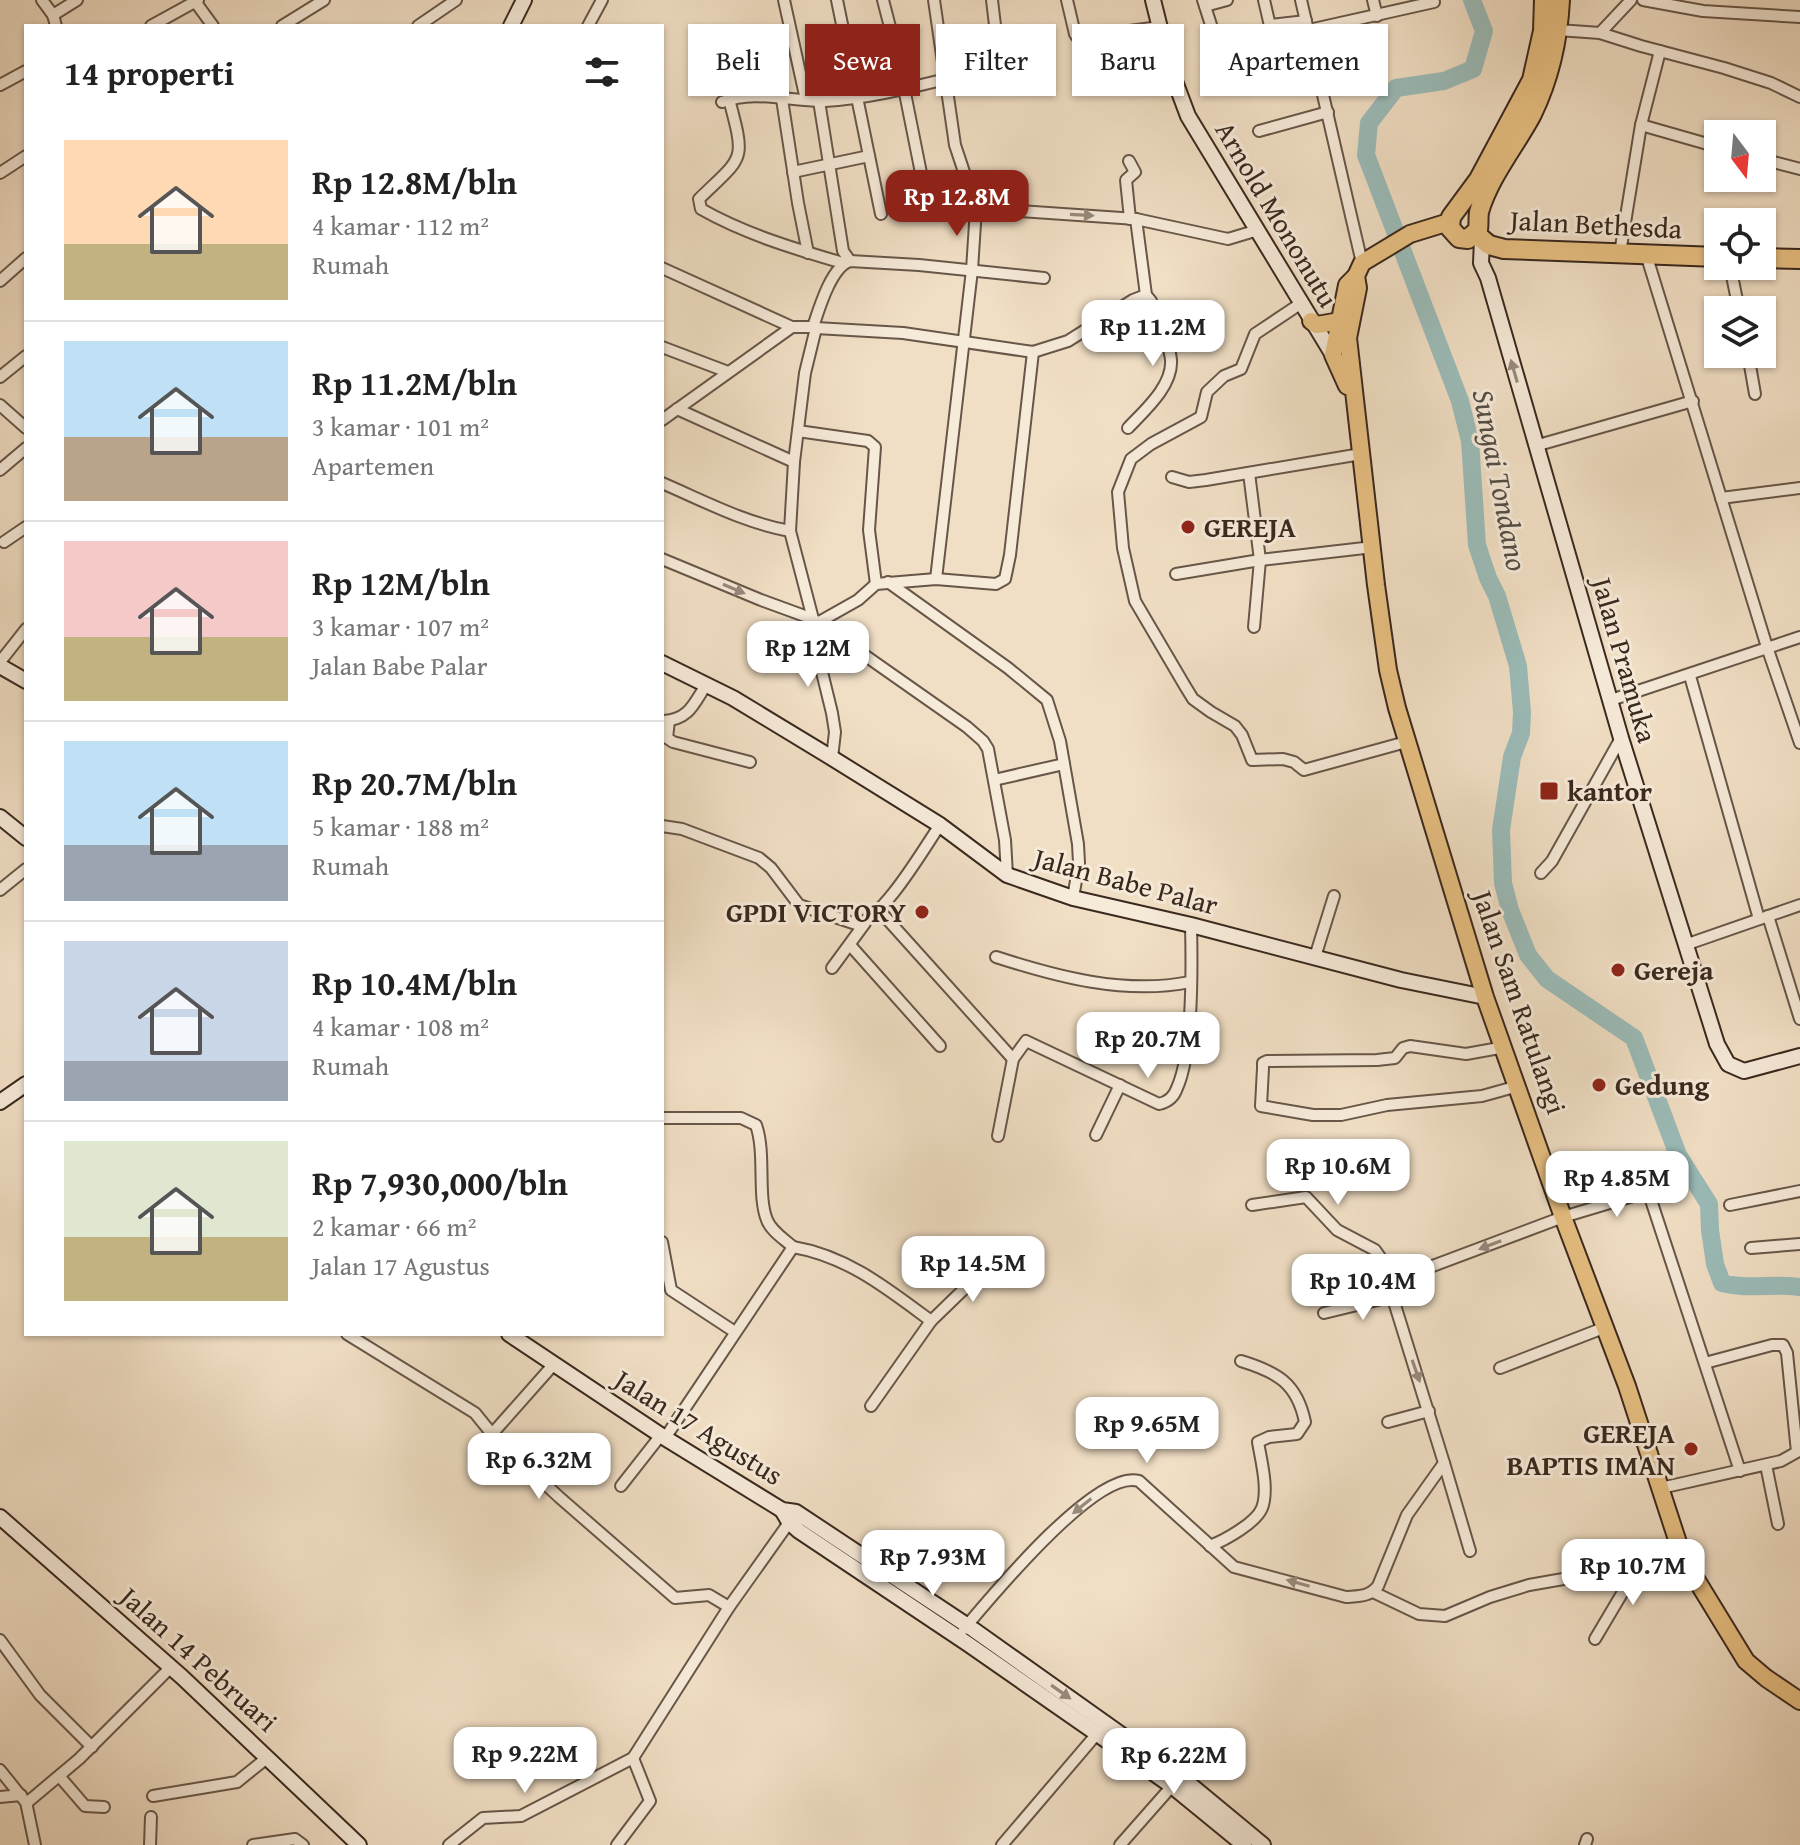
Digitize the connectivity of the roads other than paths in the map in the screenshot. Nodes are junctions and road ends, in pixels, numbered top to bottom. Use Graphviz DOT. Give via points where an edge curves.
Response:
graph roads {
  1 [pos="42,0"];
  2 [pos="77,0"];
  3 [pos="324,0"];
  4 [pos="456,0"];
  5 [pos="524,0"];
  6 [pos="602,0"];
  7 [pos="784,0"];
  8 [pos="837,0"];
  9 [pos="883,0"];
  10 [pos="934,0"];
  11 [pos="992,0"];
  12 [pos="1067,0"];
  13 [pos="1154,0"];
  14 [pos="1227,0"];
  15 [pos="1264,0"];
  16 [pos="1301,0"];
  17 [pos="1373,0"];
  18 [pos="1544,0"];
  19 [pos="1560,0"];
  20 [pos="1631,0"];
  21 [pos="1643,0"];
  22 [pos="196,1"];
  23 [pos="1434,2"];
  24 [pos="1204,3"];
  25 [pos="1377,16"];
  26 [pos="1800,17"];
  27 [pos="55,20"];
  28 [pos="155,24"];
  29 [pos="212,24"];
  30 [pos="285,24"];
  31 [pos="421,24"];
  32 [pos="512,24"];
  33 [pos="589,24"];
  34 [pos="842,24"];
  35 [pos="889,24"];
  36 [pos="937,24"];
  37 [pos="995,24"];
  38 [pos="1073,24"];
  39 [pos="1158,24"];
  40 [pos="1211,24"];
  41 [pos="1270,24"];
  42 [pos="1308,24"];
  43 [pos="1316,24"];
  44 [pos="1558,30"];
  45 [pos="1600,33"];
  46 [pos="1660,51"];
  47 [pos="24,72"];
  48 [pos="0,85"];
  49 [pos="858,96"];
  50 [pos="906,96"];
  51 [pos="946,96"];
  52 [pos="1178,96"];
  53 [pos="1324,96"];
  54 [pos="1800,97"];
  55 [pos="782,99"];
  56 [pos="806,100"];
  57 [pos="819,101"];
  58 [pos="1328,112"];
  59 [pos="1641,125"];
  60 [pos="1259,131"];
  61 [pos="1704,143"];
  62 [pos="869,156"];
  63 [pos="24,157"];
  64 [pos="1129,161"];
  65 [pos="1776,163"];
  66 [pos="831,164"];
  67 [pos="1800,169"];
  68 [pos="793,172"];
  69 [pos="0,173"];
  70 [pos="926,198"];
  71 [pos="976,208"];
  72 [pos="881,214"];
  73 [pos="1452,218"];
  74 [pos="1133,219"];
  75 [pos="1258,230"];
  76 [pos="1479,230"];
  77 [pos="808,253"];
  78 [pos="1620,253"];
  79 [pos="1646,254"];
  80 [pos="1704,256"];
  81 [pos="1776,258"];
  82 [pos="1800,259"];
  83 [pos="24,260"];
  84 [pos="847,262"];
  85 [pos="664,269"];
  86 [pos="972,270"];
  87 [pos="1359,270"];
  88 [pos="1044,278"];
  89 [pos="0,281"];
  90 [pos="1146,295"];
  91 [pos="1300,304"];
  92 [pos="1311,321"];
  93 [pos="1340,321"];
  94 [pos="792,327"];
  95 [pos="814,327"];
  96 [pos="962,342"];
  97 [pos="664,348"];
  98 [pos="1033,352"];
  99 [pos="1339,356"];
  100 [pos="24,358"];
  101 [pos="1750,368"];
  102 [pos="728,372"];
  103 [pos="0,377"];
  104 [pos="1755,394"];
  105 [pos="1693,401"];
  106 [pos="0,405"];
  107 [pos="677,409"];
  108 [pos="664,419"];
  109 [pos="24,426"];
  110 [pos="1128,428"];
  111 [pos="798,431"];
  112 [pos="1535,446"];
  113 [pos="24,450"];
  114 [pos="1361,454"];
  115 [pos="794,462"];
  116 [pos="0,470"];
  117 [pos="1249,473"];
  118 [pos="1172,477"];
  119 [pos="664,484"];
  120 [pos="1800,488"];
  121 [pos="1721,498"];
  122 [pos="24,528"];
  123 [pos="790,531"];
  124 [pos="4,542"];
  125 [pos="1373,547"];
  126 [pos="664,560"];
  127 [pos="1260,560"];
  128 [pos="1176,574"];
  129 [pos="936,579"];
  130 [pos="888,582"];
  131 [pos="876,584"];
  132 [pos="816,620"];
  133 [pos="1254,627"];
  134 [pos="24,632"];
  135 [pos="1800,637"];
  136 [pos="1767,647"];
  137 [pos="0,664"];
  138 [pos="664,664"];
  139 [pos="1690,676"];
  140 [pos="24,680"];
  141 [pos="706,685"];
  142 [pos="1611,700"];
  143 [pos="665,721"];
  144 [pos="1621,738"];
  145 [pos="1406,742"];
  146 [pos="1800,743"];
  147 [pos="832,758"];
  148 [pos="750,762"];
  149 [pos="1064,764"];
  150 [pos="994,780"];
  151 [pos="0,817"];
  152 [pos="940,825"];
  153 [pos="664,826"];
  154 [pos="24,836"];
  155 [pos="24,871"];
  156 [pos="1541,873"];
  157 [pos="1007,875"];
  158 [pos="0,890"];
  159 [pos="1334,896"];
  160 [pos="1073,898"];
  161 [pos="1800,905"];
  162 [pos="879,910"];
  163 [pos="1763,917"];
  164 [pos="865,923"];
  165 [pos="1191,925"];
  166 [pos="850,945"];
  167 [pos="1685,945"];
  168 [pos="996,957"];
  169 [pos="1315,957"];
  170 [pos="832,968"];
  171 [pos="1190,982"];
  172 [pos="1485,997"];
  173 [pos="1800,1019"];
  174 [pos="940,1046"];
  175 [pos="1505,1047"];
  176 [pos="1800,1056"];
  177 [pos="1013,1059"];
  178 [pos="1120,1085"];
  179 [pos="1518,1086"];
  180 [pos="24,1088"];
  181 [pos="0,1102"];
  182 [pos="664,1118"];
  183 [pos="1096,1135"];
  184 [pos="998,1136"];
  185 [pos="1800,1191"];
  186 [pos="1252,1205"];
  187 [pos="1730,1205"];
  188 [pos="1563,1217"];
  189 [pos="1800,1244"];
  190 [pos="793,1247"];
  191 [pos="1751,1248"];
  192 [pos="664,1253"];
  193 [pos="991,1263"];
  194 [pos="1397,1281"];
  195 [pos="1394,1296"];
  196 [pos="1324,1313"];
  197 [pos="931,1321"];
  198 [pos="1606,1327"];
  199 [pos="735,1332"];
  200 [pos="350,1336"];
  201 [pos="512,1336"];
  202 [pos="1241,1361"];
  203 [pos="1705,1363"];
  204 [pos="554,1364"];
  205 [pos="1500,1368"];
  206 [pos="871,1406"];
  207 [pos="1429,1411"];
  208 [pos="1388,1422"];
  209 [pos="492,1434"];
  210 [pos="663,1436"];
  211 [pos="1444,1463"];
  212 [pos="1766,1465"];
  213 [pos="1740,1471"];
  214 [pos="621,1486"];
  215 [pos="1661,1488"];
  216 [pos="789,1515"];
  217 [pos="0,1517"];
  218 [pos="1778,1524"];
  219 [pos="1210,1546"];
  220 [pos="1470,1551"];
  221 [pos="1683,1558"];
  222 [pos="1631,1567"];
  223 [pos="1373,1592"];
  224 [pos="729,1607"];
  225 [pos="962,1631"];
  226 [pos="1595,1639"];
  227 [pos="0,1640"];
  228 [pos="171,1667"];
  229 [pos="1800,1701"];
  230 [pos="1101,1730"];
  231 [pos="92,1747"];
  232 [pos="268,1757"];
  233 [pos="633,1758"];
  234 [pos="0,1770"];
  235 [pos="60,1777"];
  236 [pos="1172,1786"];
  237 [pos="153,1796"];
  238 [pos="0,1797"];
  239 [pos="23,1798"];
  240 [pos="104,1807"];
  241 [pos="151,1817"];
  242 [pos="1243,1839"];
  243 [pos="35,1845"];
  244 [pos="150,1845"];
  245 [pos="253,1845"];
  246 [pos="303,1845"];
  247 [pos="359,1845"];
  248 [pos="449,1845"];
  249 [pos="617,1845"];
  250 [pos="1002,1845"];
  251 [pos="1120,1845"];
  252 [pos="1263,1845"];
  1 -- 27 [label="street"];
  2 -- 27 [label="street"];
  3 -- 30 [label="street"];
  4 -- 31 [label="street"];
  5 -- 32 [label="street"];
  6 -- 33 [label="street"];
  7 -- 56 [label="street"];
  8 -- 34 [label="street"];
  9 -- 35 [label="street"];
  10 -- 36 [label="street"];
  11 -- 37 [label="street"];
  12 -- 38 [label="street"];
  13 -- 39 [label="street, Arnold Mononutu"];
  14 -- 24 [label="street"];
  15 -- 41 [label="street"];
  16 -- 42 [label="street"];
  17 -- 25 [label="street"];
  18 -- 73 [label="highway" via="1532,80 1492,158"];
  19 -- 44 [label="highway"];
  20 -- 45 [label="street"];
  21 -- 26 [label="street" via="1703,11"];
  22 -- 28 [label="street"];
  22 -- 29 [label="street"];
  23 -- 25 [label="street"];
  24 -- 40 [label="street"];
  25 -- 43 [label="street"];
  44 -- 45 [label="street"];
  44 -- 76 [label="highway" via="1546,78 1490,185"];
  45 -- 46 [label="street"];
  46 -- 54 [label="street" via="1771,83"];
  46 -- 59 [label="street"];
  47 -- 48 [label="street"];
  49 -- 57 [label="street"];
  49 -- 62 [label="street"];
  50 -- 70 [label="street"];
  51 -- 71 [label="street" via="955,145"];
  52 -- 75 [label="street, Arnold Mononutu"];
  53 -- 58 [label="street"];
  55 -- 56 [label="street"];
  55 -- 68 [label="street"];
  55 -- 77 [label="street" via="725,100 740,151 736,164 699,199 701,209"];
  56 -- 57 [label="street"];
  57 -- 66 [label="street"];
  58 -- 60 [label="street"];
  58 -- 87 [label="street"];
  59 -- 61 [label="street"];
  59 -- 78 [label="street"];
  62 -- 66 [label="street"];
  62 -- 72 [label="street"];
  63 -- 69 [label="street"];
  64 -- 74 [label="street" via="1135,172 1126,180"];
  65 -- 67 [label="street"];
  66 -- 68 [label="street"];
  66 -- 84 [label="street"];
  68 -- 77 [label="street"];
  71 -- 74 [label="street, one-way"];
  71 -- 86 [label="street"];
  73 -- 76 [label="highway" via="1468,210"];
  73 -- 76 [label="highway" via="1451,232 1459,238 1468,239"];
  73 -- 87 [label="main road" via="1410,234"];
  74 -- 75 [label="street" via="1228,239"];
  74 -- 90 [label="street"];
  75 -- 91 [label="street, Arnold Mononutu"];
  76 -- 78 [label="highway, Jalan Bethesda" via="1504,249"];
  112 -- 76 [label="street, Jalan Pramuka, one-way" via="1481,263"];
  77 -- 84 [label="street"];
  78 -- 79 [label="highway, Jalan Bethesda"];
  79 -- 80 [label="highway, Jalan Bethesda"];
  79 -- 105 [label="street"];
  81 -- 82 [label="highway"];
  83 -- 89 [label="street"];
  84 -- 86 [label="street"];
  84 -- 95 [label="street" via="825,295"];
  85 -- 94 [label="street"];
  86 -- 88 [label="street"];
  86 -- 96 [label="street"];
  87 -- 93 [label="main road" via="1347,285"];
  87 -- 99 [label="main road, Jalan Sam Ratulangi"];
  90 -- 98 [label="street" via="1068,341"];
  90 -- 110 [label="street" via="1171,357 1170,370 1157,395"];
  91 -- 92 [label="street, Arnold Mononutu"];
  91 -- 145 [label="street" via="1255,334 1244,364 1207,392 1197,420 1130,461 1118,492 1135,601 1193,699 1232,723 1252,760 1283,759 1304,770"];
  92 -- 93 [label="main road"];
  92 -- 99 [label="street, Arnold Mononutu"];
  93 -- 99 [label="main road"];
  94 -- 95 [label="street"];
  94 -- 102 [label="street"];
  95 -- 96 [label="street"];
  95 -- 111 [label="street"];
  96 -- 98 [label="street"];
  96 -- 129 [label="street"];
  97 -- 102 [label="street"];
  98 -- 129 [label="street" via="1005,579 996,584"];
  99 -- 114 [label="main road, Jalan Sam Ratulangi" via="1356,406"];
  100 -- 103 [label="street"];
  101 -- 104 [label="street"];
  102 -- 107 [label="street"];
  105 -- 112 [label="street"];
  105 -- 121 [label="street"];
  106 -- 109 [label="street"];
  107 -- 108 [label="street"];
  107 -- 115 [label="street"];
  111 -- 115 [label="street"];
  111 -- 131 [label="street" via="868,441 875,447 869,543"];
  112 -- 142 [label="street, Jalan Pramuka"];
  113 -- 116 [label="street"];
  114 -- 117 [label="street"];
  114 -- 125 [label="main road, Jalan Sam Ratulangi"];
  115 -- 123 [label="street"];
  117 -- 118 [label="street" via="1189,482"];
  117 -- 127 [label="street"];
  119 -- 123 [label="street" via="735,515"];
  120 -- 121 [label="street"];
  121 -- 136 [label="street"];
  122 -- 124 [label="street"];
  123 -- 132 [label="street"];
  125 -- 127 [label="street"];
  125 -- 145 [label="main road, Jalan Sam Ratulangi" via="1388,670"];
  126 -- 132 [label="street, one-way"];
  127 -- 128 [label="street"];
  127 -- 133 [label="street"];
  129 -- 130 [label="street"];
  130 -- 131 [label="street"];
  130 -- 149 [label="street" via="1047,700"];
  131 -- 132 [label="street" via="858,600"];
  132 -- 147 [label="street" via="834,726"];
  132 -- 150 [label="street" via="983,741"];
  134 -- 137 [label="street"];
  135 -- 136 [label="street"];
  136 -- 139 [label="street"];
  136 -- 146 [label="street"];
  137 -- 140 [label="street"];
  138 -- 141 [label="street, Jalan Babe Palar"];
  139 -- 142 [label="street"];
  139 -- 163 [label="street"];
  141 -- 143 [label="street" via="686,715"];
  141 -- 147 [label="street, Jalan Babe Palar"];
  142 -- 144 [label="street, Jalan Pramuka"];
  143 -- 148 [label="street" via="667,738 673,742"];
  144 -- 156 [label="street"];
  144 -- 167 [label="street, Jalan Pramuka"];
  145 -- 172 [label="main road, Jalan Sam Ratulangi"];
  147 -- 152 [label="street, Jalan Babe Palar"];
  149 -- 150 [label="street"];
  149 -- 160 [label="street" via="1079,863"];
  150 -- 157 [label="street"];
  151 -- 154 [label="street"];
  152 -- 157 [label="street, Jalan Babe Palar"];
  152 -- 162 [label="street"];
  153 -- 164 [label="street" via="759,858 799,905 848,923"];
  155 -- 158 [label="street"];
  157 -- 160 [label="street, Jalan Babe Palar"];
  159 -- 169 [label="street"];
  160 -- 165 [label="street, Jalan Babe Palar"];
  161 -- 163 [label="street"];
  162 -- 164 [label="street"];
  162 -- 177 [label="street"];
  163 -- 167 [label="street"];
  163 -- 173 [label="street"];
  164 -- 166 [label="street"];
  165 -- 169 [label="street, Jalan Babe Palar"];
  165 -- 171 [label="street"];
  166 -- 170 [label="street"];
  166 -- 174 [label="street"];
  167 -- 176 [label="street, Jalan Pramuka" via="1728,1064 1744,1071"];
  168 -- 171 [label="street" via="1127,987"];
  169 -- 172 [label="street, Jalan Babe Palar"];
  171 -- 178 [label="street" via="1183,1065 1174,1095 1159,1104"];
  172 -- 175 [label="main road, Jalan Sam Ratulangi"];
  175 -- 179 [label="main road, Jalan Sam Ratulangi"];
  175 -- 179 [label="street" via="1466,1054 1410,1046 1394,1058 1377,1060 1267,1061 1261,1106 1341,1115 1482,1096"];
  177 -- 178 [label="street" via="1028,1042"];
  177 -- 184 [label="street"];
  178 -- 183 [label="street"];
  179 -- 188 [label="main road, Jalan Sam Ratulangi"];
  180 -- 181 [label="street"];
  182 -- 190 [label="street" via="741,1118 756,1125 765,1215"];
  185 -- 187 [label="street"];
  186 -- 194 [label="street" via="1306,1197 1337,1230 1375,1250"];
  188 -- 194 [label="street, one-way"];
  188 -- 198 [label="main road, Jalan Sam Ratulangi"];
  188 -- 203 [label="street" via="1649,1195"];
  189 -- 191 [label="street"];
  190 -- 197 [label="street" via="850,1265"];
  190 -- 199 [label="street"];
  192 -- 199 [label="street" via="671,1290"];
  193 -- 197 [label="street"];
  194 -- 195 [label="street"];
  195 -- 196 [label="street"];
  195 -- 207 [label="street, one-way"];
  197 -- 206 [label="street"];
  198 -- 205 [label="street"];
  198 -- 215 [label="main road, Jalan Sam Ratulangi"];
  199 -- 210 [label="street"];
  200 -- 209 [label="street" via="475,1413"];
  201 -- 204 [label="street, Jalan 17 Agustus"];
  202 -- 219 [label="street" via="1285,1381 1296,1394 1305,1422 1297,1434 1258,1442 1262,1509"];
  203 -- 212 [label="street" via="1772,1345 1785,1348 1797,1452"];
  203 -- 213 [label="street"];
  204 -- 209 [label="street"];
  204 -- 210 [label="street, Jalan 17 Agustus"];
  207 -- 208 [label="street"];
  207 -- 211 [label="street"];
  209 -- 224 [label="street" via="675,1598 709,1595"];
  210 -- 214 [label="street"];
  210 -- 216 [label="street, Jalan 17 Agustus"];
  211 -- 220 [label="street"];
  211 -- 223 [label="street" via="1407,1515"];
  212 -- 213 [label="street"];
  212 -- 218 [label="street"];
  213 -- 215 [label="street"];
  215 -- 221 [label="main road, Jalan Sam Ratulangi"];
  216 -- 224 [label="street"];
  216 -- 225 [label="street, Jalan 17 Agustus"];
  216 -- 225 [label="street, Jalan 17 Agustus" via="875,1581"];
  217 -- 228 [label="street, Jalan 14 Pebruari"];
  223 -- 219 [label="street, one-way" via="1346,1597 1239,1569"];
  219 -- 225 [label="street, one-way" via="1139,1481 1118,1482 1073,1513 1029,1555"];
  221 -- 222 [label="street"];
  221 -- 229 [label="main road, Jalan Sam Ratulangi" via="1746,1661"];
  222 -- 223 [label="street" via="1529,1585 1445,1616 1419,1614"];
  222 -- 226 [label="street" via="1630,1580"];
  224 -- 233 [label="street"];
  225 -- 230 [label="street, Jalan 17 Agustus"];
  227 -- 231 [label="street" via="40,1695"];
  228 -- 231 [label="street"];
  228 -- 232 [label="street, Jalan 14 Pebruari"];
  230 -- 236 [label="street, Jalan 17 Agustus"];
  230 -- 242 [label="street, Jalan 17 Agustus" via="1181,1777"];
  230 -- 250 [label="street"];
  231 -- 235 [label="street"];
  232 -- 237 [label="street" via="237,1782"];
  232 -- 247 [label="street, Jalan 14 Pebruari"];
  233 -- 248 [label="street" via="521,1816 483,1818"];
  233 -- 249 [label="street" via="650,1801"];
  234 -- 239 [label="street"];
  235 -- 239 [label="street"];
  235 -- 240 [label="street" via="85,1806"];
  236 -- 242 [label="street, Jalan 17 Agustus"];
  236 -- 251 [label="street"];
  238 -- 239 [label="street"];
  239 -- 243 [label="street"];
  241 -- 244 [label="street"];
  242 -- 252 [label="street, Jalan 17 Agustus"];
  245 -- 246 [label="street" via="295,1839"];
}
